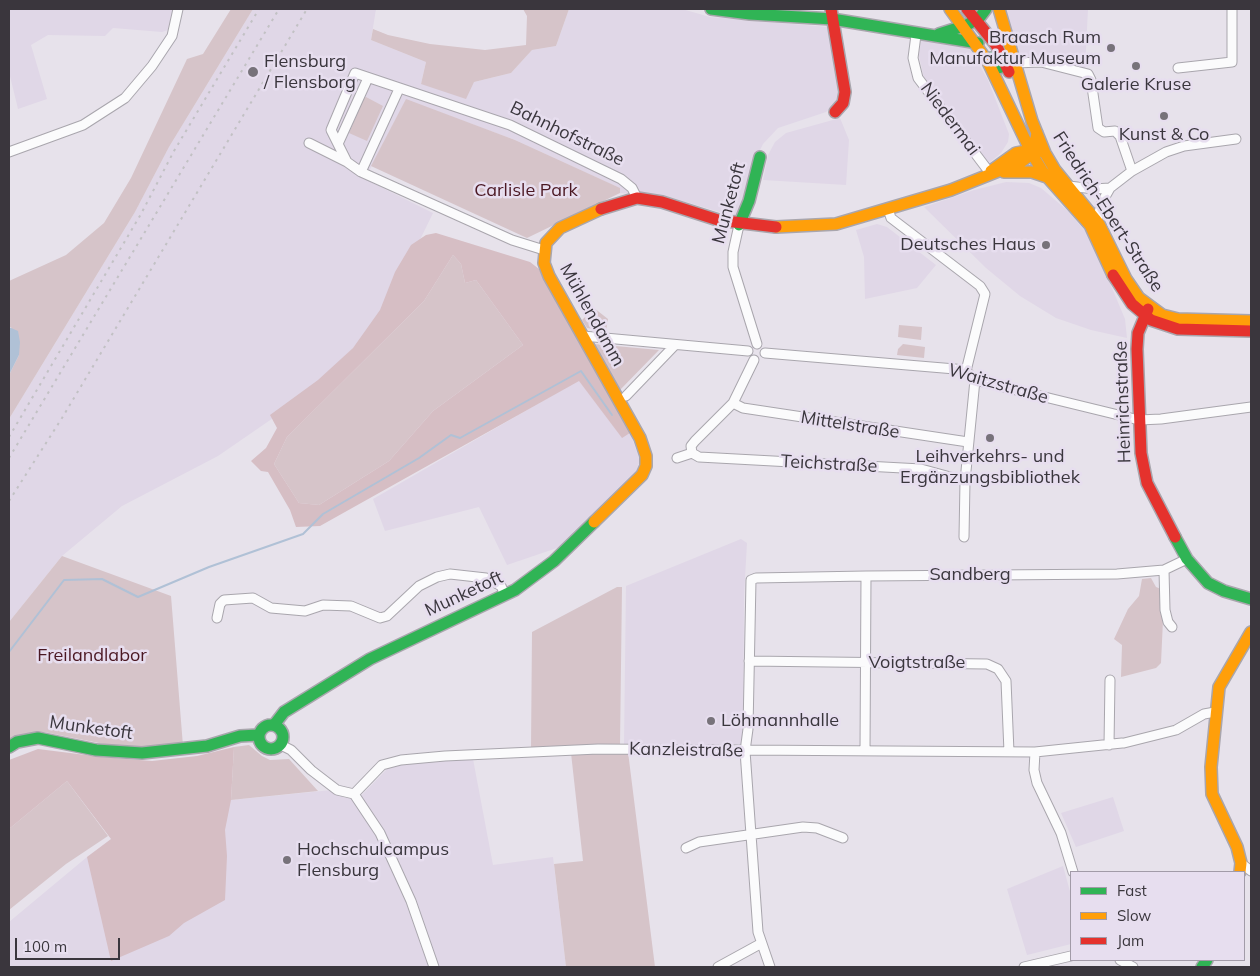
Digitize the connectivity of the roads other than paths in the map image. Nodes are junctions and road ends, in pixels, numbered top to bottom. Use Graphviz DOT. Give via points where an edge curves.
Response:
graph roads {
  1 [pos="178,9"];
  2 [pos="711,9"];
  3 [pos="950,9"];
  4 [pos="967,9"];
  5 [pos="986,9"];
  6 [pos="999,9"];
  7 [pos="1232,9"];
  8 [pos="835,16"];
  9 [pos="977,19"];
  10 [pos="962,27"];
  11 [pos="921,36"];
  12 [pos="974,41"];
  13 [pos="1011,65"];
  14 [pos="1178,68"];
  15 [pos="368,78"];
  16 [pos="399,89"];
  17 [pos="835,112"];
  18 [pos="1018,127"];
  19 [pos="1036,133"];
  20 [pos="1236,139"];
  21 [pos="310,143"];
  22 [pos="338,144"];
  23 [pos="9,152"];
  24 [pos="1031,153"];
  25 [pos="760,157"];
  26 [pos="1004,160"];
  27 [pos="347,162"];
  28 [pos="1132,171"];
  29 [pos="361,172"];
  30 [pos="990,173"];
  31 [pos="1051,173"];
  32 [pos="1068,186"];
  33 [pos="1110,188"];
  34 [pos="638,198"];
  35 [pos="888,209"];
  36 [pos="1096,220"];
  37 [pos="739,225"];
  38 [pos="1098,239"];
  39 [pos="544,250"];
  40 [pos="1148,314"];
  41 [pos="1251,325"];
  42 [pos="583,336"];
  43 [pos="757,344"];
  44 [pos="675,345"];
  45 [pos="748,351"];
  46 [pos="765,352"];
  47 [pos="754,360"];
  48 [pos="966,371"];
  49 [pos="975,380"];
  50 [pos="626,396"];
  51 [pos="733,402"];
  52 [pos="1251,407"];
  53 [pos="1139,420"];
  54 [pos="968,442"];
  55 [pos="692,453"];
  56 [pos="677,458"];
  57 [pos="646,466"];
  58 [pos="965,481"];
  59 [pos="964,536"];
  60 [pos="1187,559"];
  61 [pos="1164,570"];
  62 [pos="866,576"];
  63 [pos="505,595"];
  64 [pos="1251,599"];
  65 [pos="217,618"];
  66 [pos="1172,627"];
  67 [pos="1251,632"];
  68 [pos="749,661"];
  69 [pos="866,663"];
  70 [pos="1110,680"];
  71 [pos="1216,712"];
  72 [pos="274,725"];
  73 [pos="258,735"];
  74 [pos="281,744"];
  75 [pos="1109,745"];
  76 [pos="9,747"];
  77 [pos="745,751"];
  78 [pos="865,751"];
  79 [pos="1009,752"];
  80 [pos="1035,752"];
  81 [pos="354,794"];
  82 [pos="752,834"];
  83 [pos="843,838"];
  84 [pos="686,848"];
  85 [pos="1241,868"];
  86 [pos="1074,871"];
  87 [pos="1251,871"];
  88 [pos="760,944"];
  89 [pos="1070,956"];
  90 [pos="1122,961"];
  91 [pos="434,967"];
  92 [pos="718,967"];
  93 [pos="770,967"];
  94 [pos="1024,967"];
  95 [pos="1134,967"];
  1 -- 23 [label="street" via="172,36 125,98 83,126"];
  2 -- 8 [label="street" via="750,14"];
  3 -- 10 [label="street"];
  4 -- 9 [label="street"];
  5 -- 9 [label="street"];
  6 -- 13 [label="street"];
  7 -- 14 [label="street" via="1232,62"];
  8 -- 11 [label="street"];
  8 -- 17 [label="street" via="845,92 843,103"];
  9 -- 10 [label="street"];
  9 -- 13 [label="street"];
  10 -- 11 [label="street"];
  10 -- 12 [label="street"];
  11 -- 12 [label="street"];
  11 -- 30 [label="street, Niedermai" via="913,58 918,78"];
  12 -- 13 [label="street" via="984,45 998,68"];
  12 -- 18 [label="street, Friedrich-Ebert-Straße" via="990,66"];
  13 -- 19 [label="street, Friedrich-Ebert-Straße"];
  13 -- 28 [label="street" via="1041,62 1088,74 1098,128 1104,132 1115,131 1120,136"];
  15 -- 16 [label="street, Bahnhofstraße"];
  15 -- 22 [label="street"];
  15 -- 22 [label="street, Bahnhofstraße" via="355,73 331,130"];
  16 -- 29 [label="street"];
  16 -- 34 [label="street, Bahnhofstraße" via="510,125 621,179"];
  18 -- 24 [label="street, Friedrich-Ebert-Straße"];
  18 -- 26 [label="street"];
  19 -- 24 [label="street"];
  19 -- 31 [label="street, Friedrich-Ebert-Straße"];
  20 -- 28 [label="street" via="1184,146"];
  21 -- 27 [label="street, Mühlendamm"];
  22 -- 27 [label="street"];
  24 -- 26 [label="street" via="1016,153"];
  24 -- 30 [label="street" via="1021,162"];
  24 -- 31 [label="street, Friedrich-Ebert-Straße"];
  25 -- 37 [label="street, Munketoft"];
  26 -- 30 [label="street"];
  27 -- 29 [label="street, Mühlendamm"];
  28 -- 33 [label="street"];
  29 -- 39 [label="street, Mühlendamm" via="512,240"];
  30 -- 31 [label="street"];
  30 -- 35 [label="street" via="951,190"];
  31 -- 32 [label="street, Friedrich-Ebert-Straße"];
  31 -- 38 [label="street, Friedrich-Ebert-Straße"];
  32 -- 33 [label="street"];
  32 -- 36 [label="street, Friedrich-Ebert-Straße"];
  33 -- 36 [label="street"];
  34 -- 37 [label="street"];
  34 -- 39 [label="street" via="598,210 560,228 550,237"];
  35 -- 37 [label="street" via="814,227"];
  35 -- 48 [label="street" via="891,218 980,286 985,294"];
  36 -- 38 [label="street"];
  36 -- 40 [label="street, Friedrich-Ebert-Straße"];
  37 -- 43 [label="street, Munketoft" via="733,267"];
  38 -- 40 [label="street, Friedrich-Ebert-Straße" via="1116,282 1132,304"];
  39 -- 42 [label="street, Mühlendamm" via="549,276"];
  40 -- 41 [label="street, Friedrich-Ebert-Straße" via="1189,321"];
  40 -- 41 [label="street" via="1178,329"];
  40 -- 53 [label="street, Heinrichstraße" via="1138,337"];
  42 -- 44 [label="street"];
  42 -- 57 [label="street, Mühlendamm" via="640,438"];
  43 -- 45 [label="street"];
  43 -- 46 [label="street"];
  44 -- 45 [label="street"];
  44 -- 50 [label="street"];
  45 -- 47 [label="street"];
  46 -- 47 [label="street" via="761,359"];
  46 -- 48 [label="street, Waitzstraße"];
  47 -- 51 [label="street"];
  48 -- 49 [label="street, Waitzstraße"];
  49 -- 53 [label="street, Waitzstraße"];
  49 -- 54 [label="street"];
  51 -- 54 [label="street, Mittelstraße" via="743,408"];
  51 -- 55 [label="street" via="695,441"];
  52 -- 53 [label="street, Waitzstraße"];
  53 -- 60 [label="street, Heinrichstraße" via="1142,468 1147,483"];
  54 -- 58 [label="street"];
  55 -- 56 [label="street"];
  55 -- 58 [label="street, Teichstraße" via="699,456 921,469"];
  57 -- 63 [label="street, Munketoft" via="636,483 554,561"];
  58 -- 59 [label="street"];
  60 -- 61 [label="street, Sandberg"];
  60 -- 64 [label="street, Heinrichstraße" via="1208,583"];
  61 -- 62 [label="street, Sandberg" via="1118,574"];
  61 -- 66 [label="street" via="1165,610"];
  62 -- 68 [label="street, Sandberg" via="751,580"];
  62 -- 69 [label="street"];
  63 -- 65 [label="street" via="501,586 486,578 450,574 419,586 387,616 374,617 351,606 323,605 305,611 271,608 253,598 228,598 220,604"];
  63 -- 72 [label="street, Munketoft" via="370,659 284,712"];
  67 -- 71 [label="street" via="1222,681"];
  68 -- 69 [label="street, Voigtstraße"];
  68 -- 77 [label="street"];
  69 -- 78 [label="street"];
  69 -- 79 [label="street, Voigtstraße" via="980,663 998,670 1008,690"];
  70 -- 75 [label="street"];
  71 -- 75 [label="street, Kanzleistraße" via="1204,714 1176,730"];
  71 -- 85 [label="street" via="1212,794 1237,847"];
  72 -- 73 [label="street, Munketoft" via="263,727"];
  72 -- 74 [label="street" via="282,733"];
  73 -- 74 [label="street" via="265,748 273,749"];
  73 -- 76 [label="street, Munketoft" via="240,736 200,748 142,753 96,750 38,738"];
  74 -- 81 [label="street" via="337,790"];
  75 -- 80 [label="street, Kanzleistraße"];
  77 -- 78 [label="street, Kanzleistraße"];
  77 -- 81 [label="street, Kanzleistraße" via="598,749 401,760 382,765"];
  77 -- 82 [label="street"];
  78 -- 79 [label="street, Kanzleistraße"];
  79 -- 80 [label="street, Kanzleistraße"];
  80 -- 86 [label="street" via="1037,782 1053,814"];
  81 -- 91 [label="street" via="380,833 412,901"];
  82 -- 83 [label="street" via="810,827"];
  82 -- 84 [label="street" via="699,842"];
  82 -- 88 [label="street"];
  85 -- 87 [label="street"];
  88 -- 92 [label="street"];
  88 -- 93 [label="street"];
  89 -- 94 [label="street"];
  90 -- 95 [label="street"];
}
